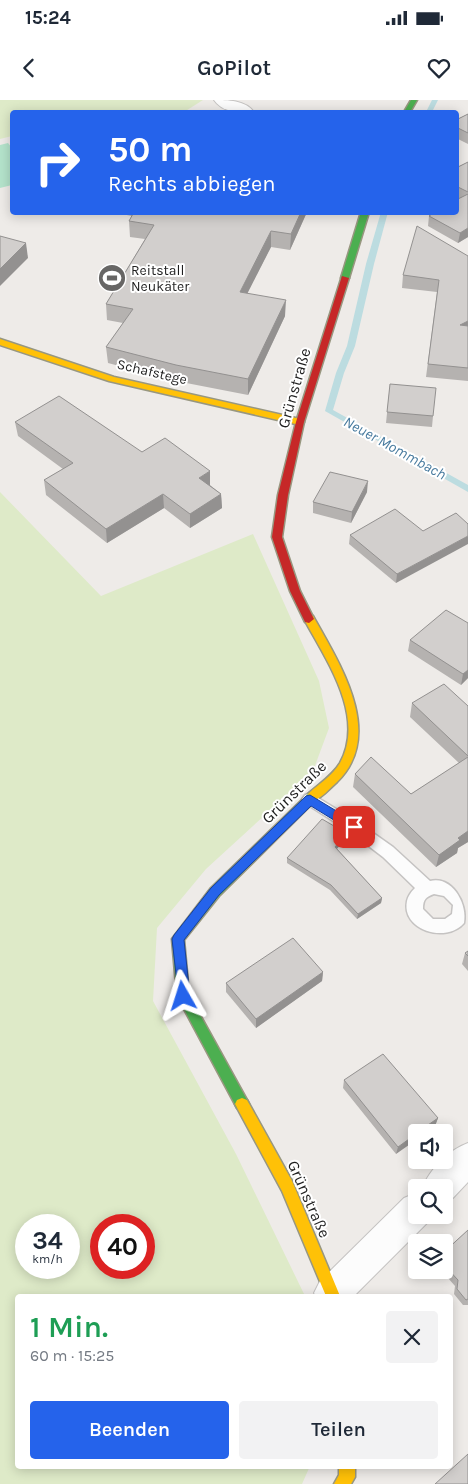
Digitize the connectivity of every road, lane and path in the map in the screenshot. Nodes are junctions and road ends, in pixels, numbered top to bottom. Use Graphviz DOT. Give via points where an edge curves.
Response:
graph roads {
  1 [pos="222,100"];
  2 [pos="241,110"];
  3 [pos="364,215"];
  4 [pos="0,342"];
  5 [pos="300,422"];
  6 [pos="310,799"];
  7 [pos="426,888"];
  8 [pos="468,1159"];
  9 [pos="448,1179"];
  10 [pos="408,1218"];
  11 [pos="333,1294"];
  12 [pos="347,1469"];
  13 [pos="342,1484"];
  1 -- 2 [label="street"];
  3 -- 5 [label="street, Grünstraße"];
  4 -- 5 [label="street, Schafstege" via="112,379"];
  5 -- 6 [label="street, Grünstraße" via="283,494 277,537 295,592 351,702 355,733 345,765"];
  6 -- 7 [label="lane" via="388,852"];
  6 -- 11 [label="street, Grünstraße" via="215,892 178,939 183,996 288,1186"];
  8 -- 9 [label="street"];
  10 -- 11 [label="street"];
  12 -- 13 [label="street" via="347,1477"];
}
